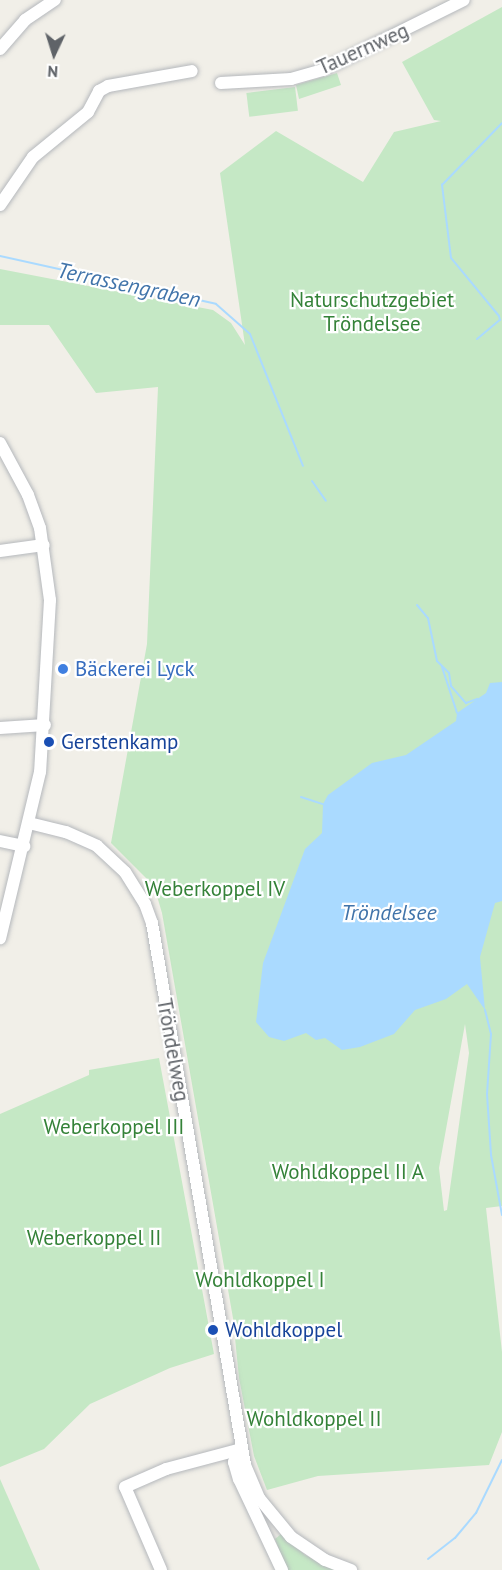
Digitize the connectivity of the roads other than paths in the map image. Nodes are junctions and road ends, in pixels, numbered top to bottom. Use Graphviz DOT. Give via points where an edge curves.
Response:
graph roads {
  1 [pos="55,0"];
  2 [pos="464,0"];
  3 [pos="0,49"];
  4 [pos="192,71"];
  5 [pos="221,83"];
  6 [pos="0,205"];
  7 [pos="0,443"];
  8 [pos="44,545"];
  9 [pos="0,551"];
  10 [pos="45,725"];
  11 [pos="0,728"];
  12 [pos="29,823"];
  13 [pos="0,841"];
  14 [pos="24,846"];
  15 [pos="0,939"];
  16 [pos="241,1449"];
  17 [pos="161,1570"];
  18 [pos="282,1570"];
  19 [pos="351,1570"];
  1 -- 3 [label="street" via="25,20"];
  2 -- 5 [label="street, Tauernweg" via="323,70 291,79"];
  4 -- 6 [label="street" via="99,91 88,112 33,157"];
  7 -- 8 [label="street" via="28,495"];
  8 -- 9 [label="street"];
  8 -- 10 [label="street" via="50,600"];
  10 -- 11 [label="street"];
  10 -- 12 [label="street"];
  12 -- 14 [label="street"];
  12 -- 16 [label="street, Tröndelweg" via="77,836 113,859 136,885 152,923"];
  13 -- 14 [label="street"];
  14 -- 15 [label="street"];
  16 -- 17 [label="street" via="166,1469 125,1487"];
  16 -- 18 [label="street, Tröndelweg" via="234,1462"];
  16 -- 19 [label="street, Tröndelweg" via="259,1498 280,1526 308,1551"];
}
